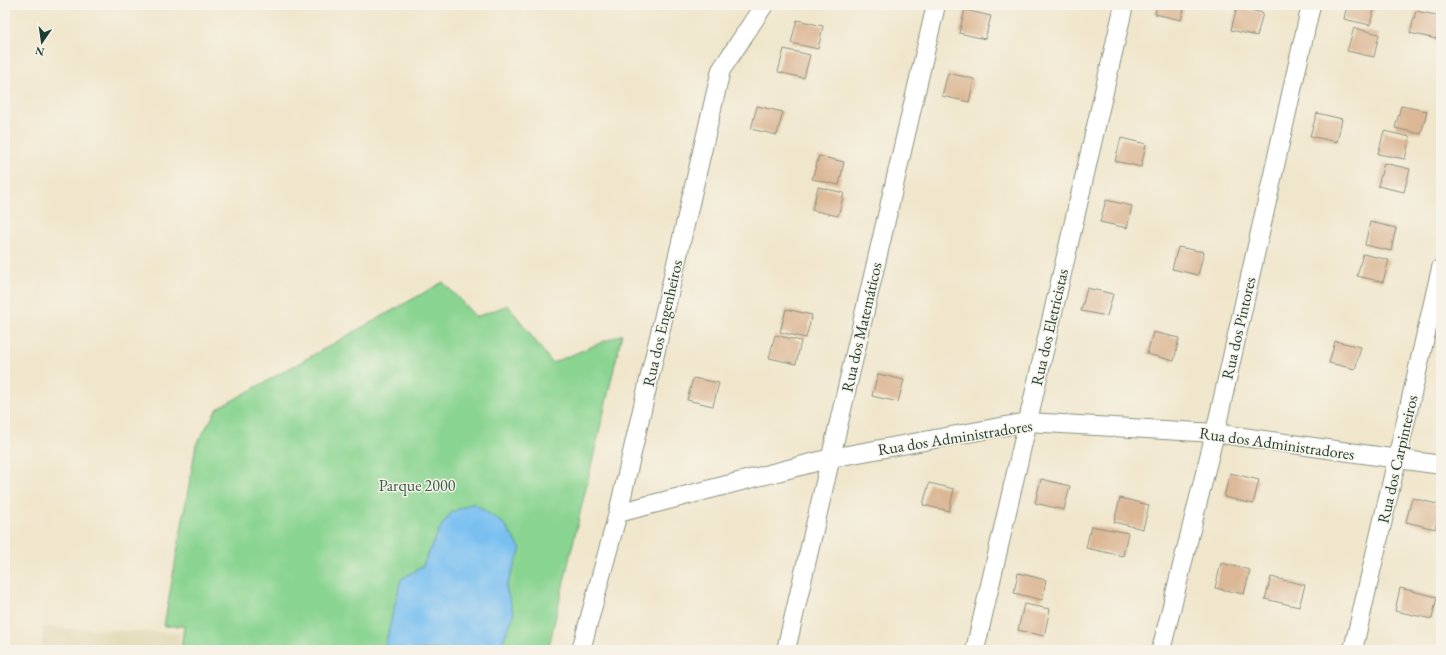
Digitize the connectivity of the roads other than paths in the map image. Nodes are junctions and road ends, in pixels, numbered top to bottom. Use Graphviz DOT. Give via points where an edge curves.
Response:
graph roads {
  1 [pos="764,5"];
  2 [pos="936,5"];
  3 [pos="1124,5"];
  4 [pos="1311,5"];
  5 [pos="1441,268"];
  6 [pos="1028,422"];
  7 [pos="1215,433"];
  8 [pos="831,458"];
  9 [pos="1397,460"];
  10 [pos="1441,465"];
  11 [pos="618,514"];
  12 [pos="581,650"];
  13 [pos="786,650"];
  14 [pos="975,650"];
  15 [pos="1161,650"];
  16 [pos="1353,650"];
  1 -- 11 [label="street, Rua dos Engenheiros" via="721,70"];
  2 -- 8 [label="street, Rua dos Matemáticos"];
  3 -- 6 [label="street, Rua dos Eletricistas"];
  4 -- 7 [label="street, Rua dos Pintores"];
  5 -- 9 [label="street, Rua dos Carpinteiros"];
  6 -- 7 [label="street, Rua dos Administradores"];
  6 -- 8 [label="street, Rua dos Administradores"];
  6 -- 14 [label="street, Rua dos Eletricistas"];
  7 -- 9 [label="street, Rua dos Administradores"];
  7 -- 15 [label="street, Rua dos Pintores"];
  8 -- 11 [label="street, Rua dos Administradores"];
  8 -- 13 [label="street, Rua dos Matemáticos"];
  9 -- 10 [label="street, Rua dos Administradores"];
  9 -- 16 [label="street, Rua dos Carpinteiros"];
  11 -- 12 [label="street, Rua dos Engenheiros"];
}
